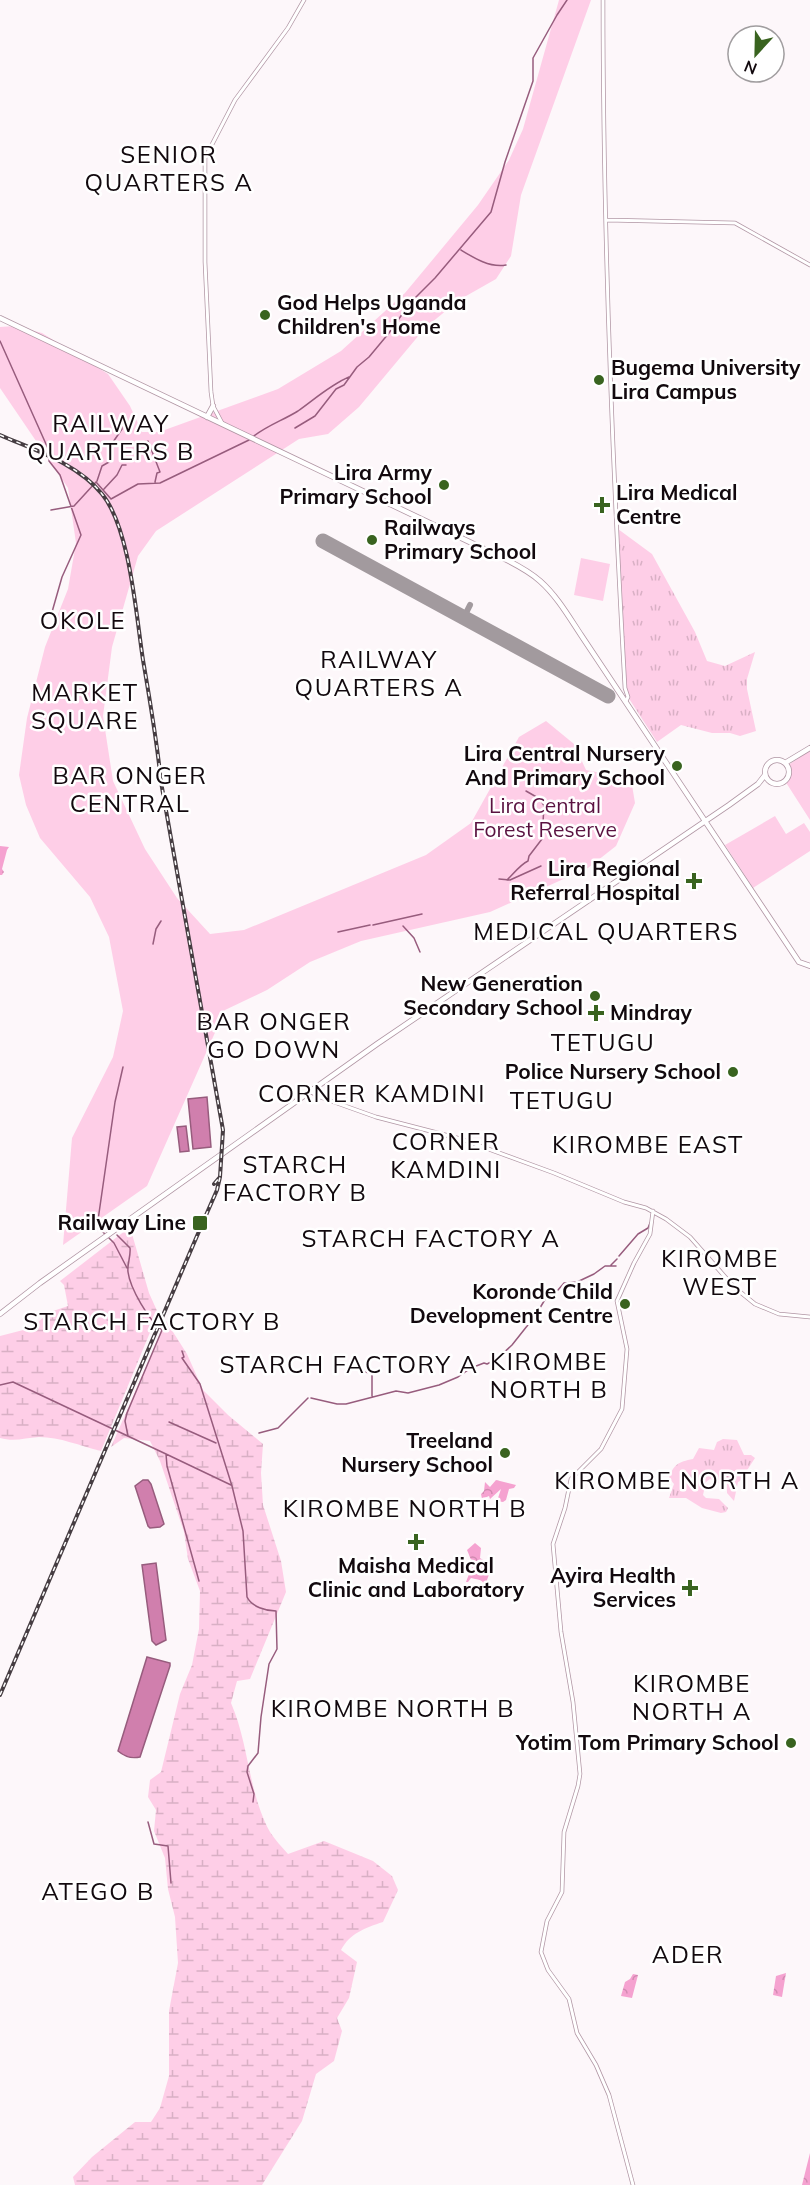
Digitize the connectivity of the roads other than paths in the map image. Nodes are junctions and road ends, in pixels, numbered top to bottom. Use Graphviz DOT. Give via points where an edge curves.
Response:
graph roads {
  1 [pos="304,0"];
  2 [pos="603,0"];
  3 [pos="607,220"];
  4 [pos="810,264"];
  5 [pos="0,318"];
  6 [pos="213,406"];
  7 [pos="207,417"];
  8 [pos="222,423"];
  9 [pos="625,702"];
  10 [pos="810,750"];
  11 [pos="795,760"];
  12 [pos="785,763"];
  13 [pos="789,768"];
  14 [pos="765,775"];
  15 [pos="770,782"];
  16 [pos="758,784"];
  17 [pos="705,820"];
  18 [pos="810,966"];
  19 [pos="311,1092"];
  20 [pos="653,1211"];
  21 [pos="0,1313"];
  22 [pos="810,1317"];
  23 [pos="633,2185"];
  1 -- 6 [label="street" via="235,100 205,158 205,262"];
  2 -- 3 [label="street"];
  3 -- 4 [label="street" via="735,223"];
  3 -- 9 [label="street" via="606,287 628,698"];
  5 -- 7 [label="main road"];
  6 -- 7 [label="main road"];
  6 -- 8 [label="street"];
  7 -- 8 [label="main road"];
  8 -- 9 [label="main road" via="533,575 553,595"];
  9 -- 17 [label="main road"];
  10 -- 11 [label="main road"];
  11 -- 12 [label="main road"];
  11 -- 13 [label="main road"];
  12 -- 13 [label="main road"];
  12 -- 14 [label="main road" via="770,762"];
  13 -- 15 [label="main road" via="786,781"];
  14 -- 15 [label="main road"];
  14 -- 16 [label="main road"];
  15 -- 16 [label="main road"];
  16 -- 17 [label="main road"];
  17 -- 18 [label="main road" via="799,962"];
  17 -- 19 [label="main road"];
  19 -- 20 [label="street" via="376,1117 461,1139"];
  19 -- 21 [label="main road"];
  20 -- 22 [label="street" via="690,1237 734,1287 755,1304 779,1314"];
  20 -- 23 [label="street" via="650,1234 618,1301 627,1349 622,1409 601,1449 571,1479 553,1544 580,1774 564,1832 562,1892 547,1921 541,1950 548,1970 569,1999 577,2033 609,2095"];
}
